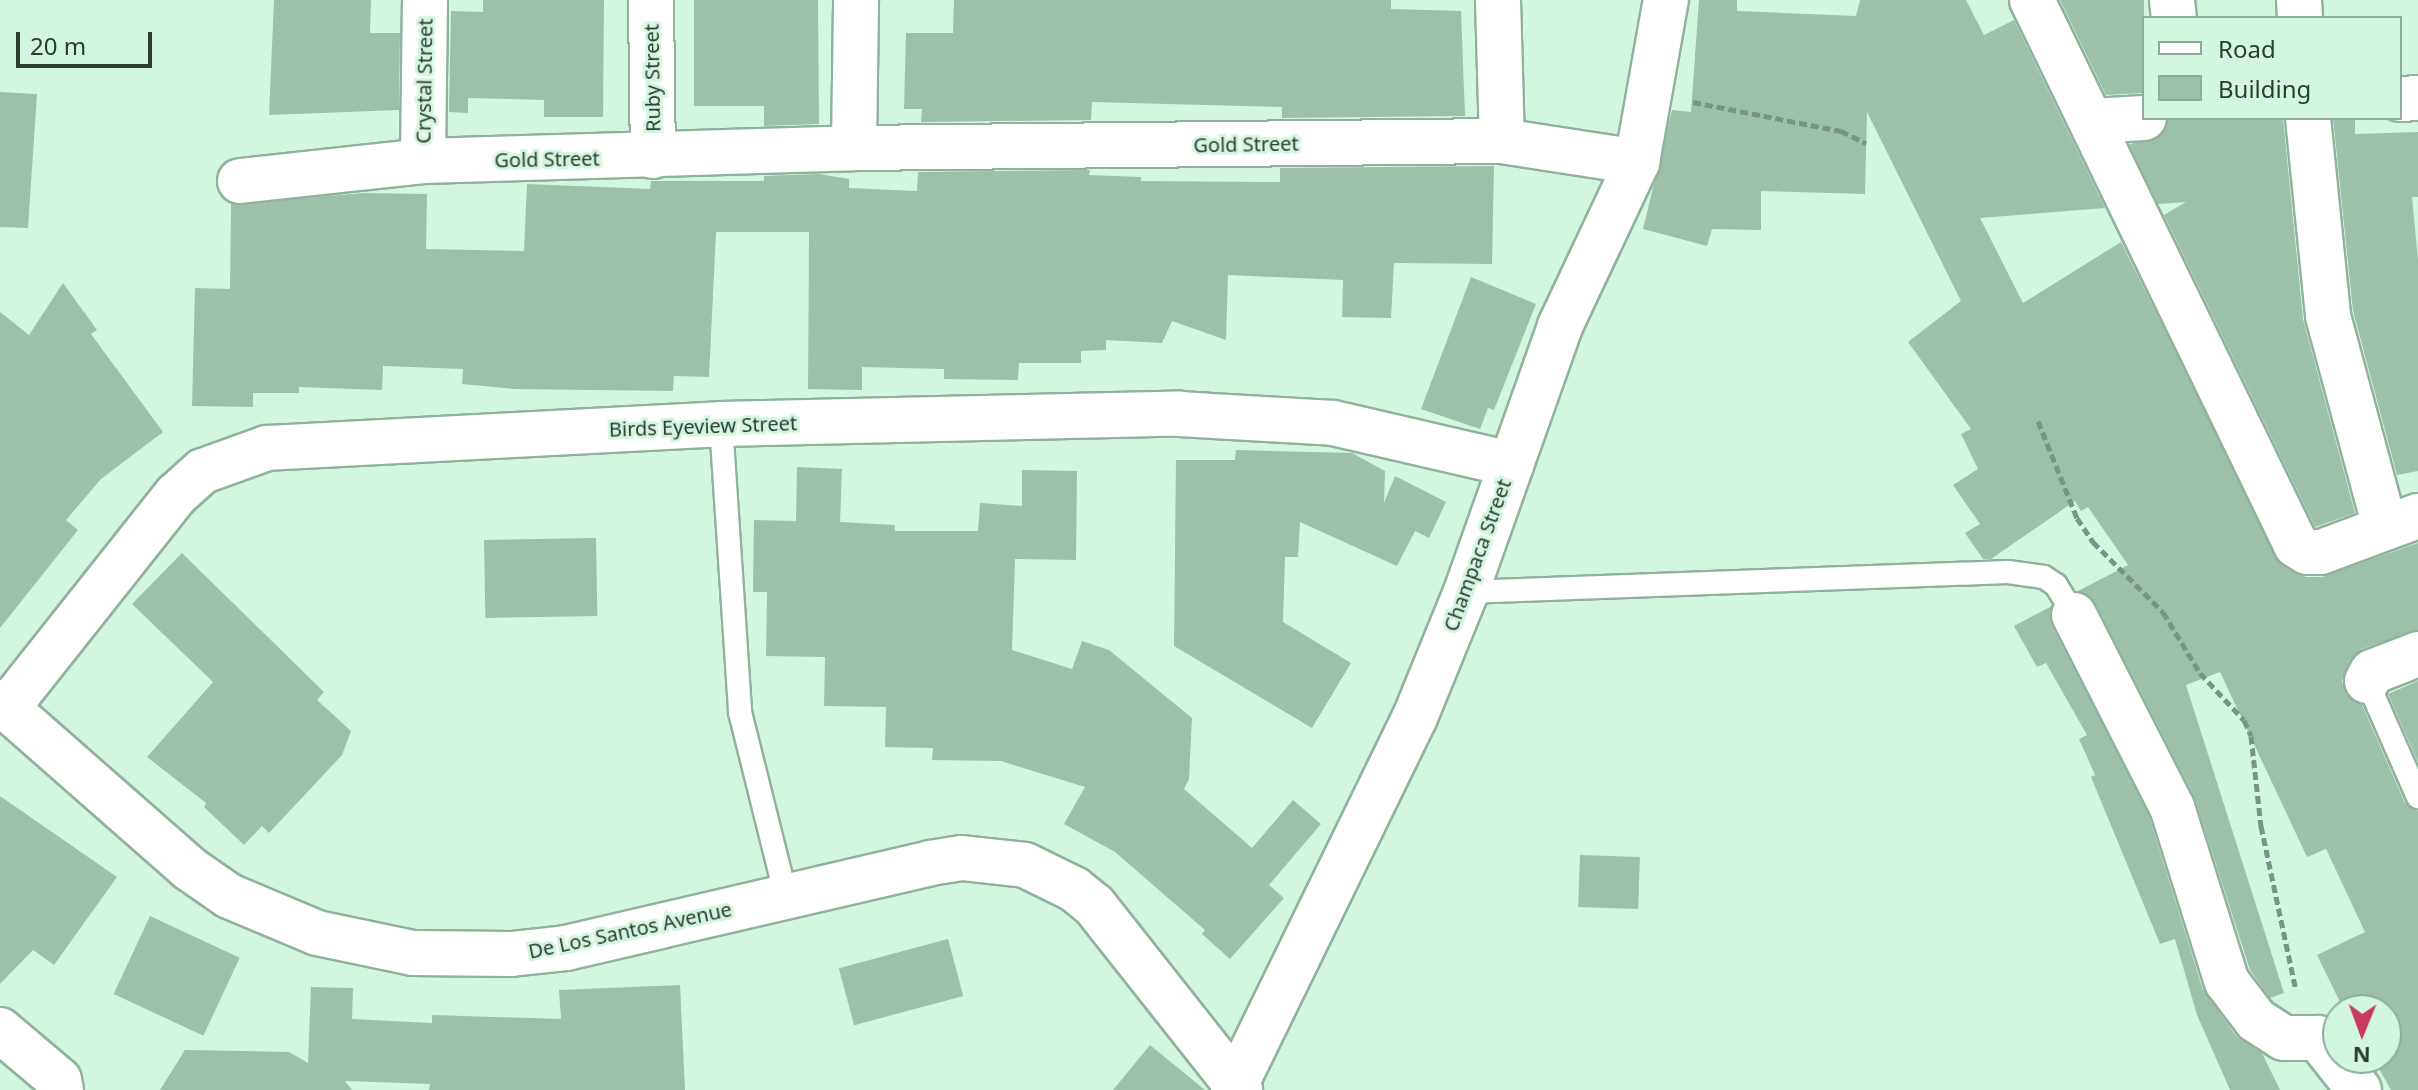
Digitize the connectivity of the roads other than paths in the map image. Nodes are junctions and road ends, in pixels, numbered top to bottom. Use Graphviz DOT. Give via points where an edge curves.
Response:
graph roads {
  1 [pos="425,0"];
  2 [pos="651,0"];
  3 [pos="856,0"];
  4 [pos="1498,0"];
  5 [pos="1666,0"];
  6 [pos="2032,0"];
  7 [pos="2142,118"];
  8 [pos="2308,120"];
  9 [pos="2092,121"];
  10 [pos="1502,141"];
  11 [pos="854,148"];
  12 [pos="653,156"];
  13 [pos="423,161"];
  14 [pos="1637,162"];
  15 [pos="240,181"];
  16 [pos="721,424"];
  17 [pos="1511,464"];
  18 [pos="2402,522"];
  19 [pos="1466,592"];
  20 [pos="2074,615"];
  21 [pos="2418,654"];
  22 [pos="2367,681"];
  23 [pos="4,705"];
  24 [pos="2418,797"];
  25 [pos="786,896"];
  26 [pos="0,1030"];
  27 [pos="1237,1088"];
  28 [pos="61,1090"];
  29 [pos="2359,1090"];
  1 -- 13 [label="street, Crystal Street"];
  2 -- 12 [label="street, Ruby Street"];
  3 -- 11 [label="street"];
  4 -- 10 [label="street"];
  5 -- 14 [label="street, Champaca Street"];
  6 -- 9 [label="street"];
  7 -- 9 [label="street"];
  8 -- 18 [label="street" via="2328,316"];
  9 -- 18 [label="street" via="2296,545 2321,552"];
  10 -- 11 [label="street, Gold Street"];
  10 -- 14 [label="street, Gold Street"];
  11 -- 12 [label="street, Gold Street"];
  12 -- 13 [label="street, Gold Street"];
  13 -- 15 [label="street, Gold Street"];
  14 -- 17 [label="street, Champaca Street" via="1560,326"];
  16 -- 17 [label="street, Birds Eyeview Street" via="1261,416 1395,434"];
  16 -- 23 [label="street, Birds Eyeview Street" via="298,445 233,456 203,471 176,495"];
  16 -- 25 [label="lane" via="740,712"];
  17 -- 19 [label="street, Champaca Street"];
  19 -- 20 [label="lane" via="2008,572 2044,577 2056,585"];
  19 -- 27 [label="street, Champaca Street" via="1338,884"];
  20 -- 29 [label="street" via="2172,807 2227,982 2256,1020 2284,1038 2318,1038"];
  21 -- 22 [label="street" via="2372,672"];
  22 -- 24 [label="lane"];
  23 -- 25 [label="street, De Los Santos Avenue" via="203,878 272,917 370,946 462,956 566,948"];
  25 -- 27 [label="street, De Los Santos Avenue" via="962,858 1010,862 1049,875 1094,905"];
  26 -- 28 [label="street" via="59,1080"];
}
